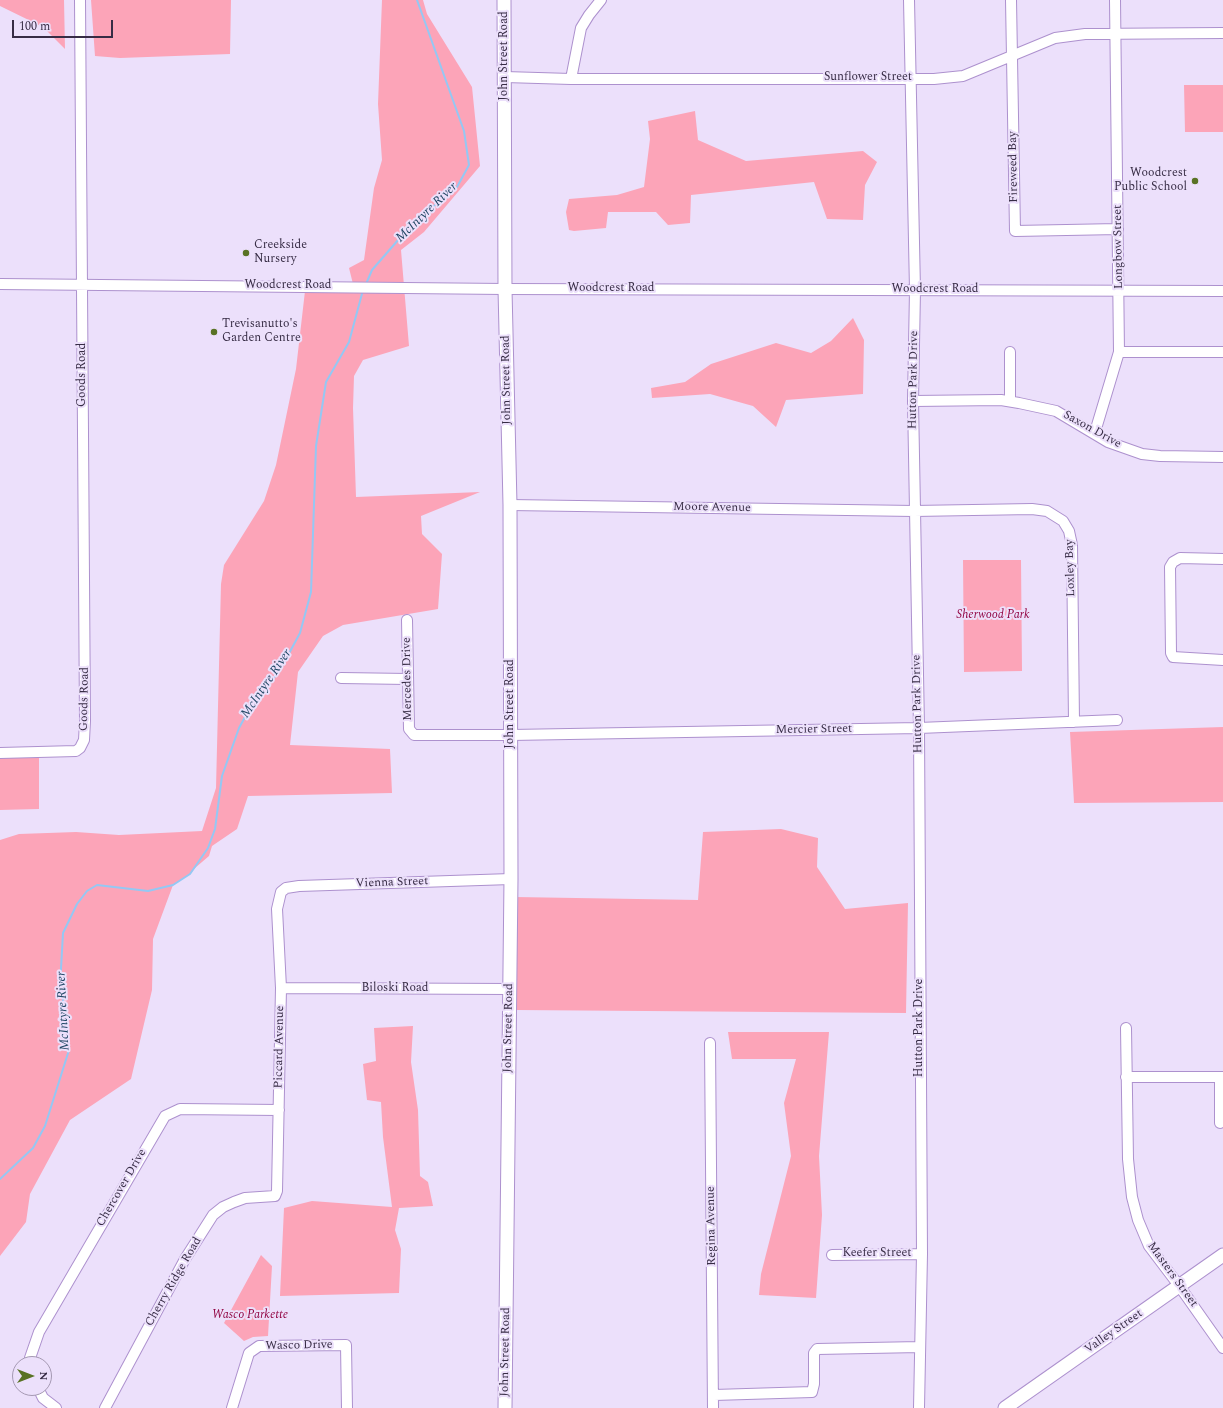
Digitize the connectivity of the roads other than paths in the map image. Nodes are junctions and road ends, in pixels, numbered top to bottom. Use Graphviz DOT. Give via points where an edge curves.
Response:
graph roads {
  1 [pos="80,0"];
  2 [pos="504,0"];
  3 [pos="601,0"];
  4 [pos="909,0"];
  5 [pos="1011,0"];
  6 [pos="1115,0"];
  7 [pos="1115,33"];
  8 [pos="1223,33"];
  9 [pos="1011,56"];
  10 [pos="505,77"];
  11 [pos="910,78"];
  12 [pos="570,79"];
  13 [pos="1118,229"];
  14 [pos="0,284"];
  15 [pos="82,284"];
  16 [pos="505,289"];
  17 [pos="915,290"];
  18 [pos="1119,290"];
  19 [pos="1223,291"];
  20 [pos="1010,352"];
  21 [pos="1119,352"];
  22 [pos="1223,352"];
  23 [pos="913,401"];
  24 [pos="1010,401"];
  25 [pos="1095,432"];
  26 [pos="1223,457"];
  27 [pos="510,505"];
  28 [pos="914,511"];
  29 [pos="1223,558"];
  30 [pos="407,620"];
  31 [pos="1223,660"];
  32 [pos="341,678"];
  33 [pos="408,679"];
  34 [pos="1117,720"];
  35 [pos="1074,722"];
  36 [pos="918,728"];
  37 [pos="511,735"];
  38 [pos="0,753"];
  39 [pos="512,879"];
  40 [pos="278,898"];
  41 [pos="280,988"];
  42 [pos="510,989"];
  43 [pos="1126,1028"];
  44 [pos="710,1043"];
  45 [pos="1126,1077"];
  46 [pos="1222,1077"];
  47 [pos="279,1110"];
  48 [pos="1220,1123"];
  49 [pos="275,1196"];
  50 [pos="832,1254"];
  51 [pos="922,1254"];
  52 [pos="1223,1255"];
  53 [pos="1180,1287"];
  54 [pos="920,1347"];
  55 [pos="1223,1348"];
  56 [pos="31,1356"];
  57 [pos="714,1395"];
  58 [pos="42,1396"];
  59 [pos="56,1408"];
  60 [pos="105,1408"];
  61 [pos="232,1408"];
  62 [pos="347,1408"];
  63 [pos="505,1408"];
  64 [pos="714,1408"];
  65 [pos="919,1408"];
  66 [pos="1005,1408"];
  1 -- 15 [label="street, Goods Road"];
  2 -- 10 [label="main road, John Street Road"];
  3 -- 12 [label="street" via="581,28"];
  4 -- 11 [label="street, Hutton Park Drive"];
  5 -- 9 [label="street, Fireweed Bay"];
  6 -- 7 [label="street, Longbow Street"];
  7 -- 8 [label="street, Sunflower Street"];
  7 -- 9 [label="street, Sunflower Street" via="1055,38"];
  7 -- 13 [label="street, Longbow Street"];
  9 -- 11 [label="street, Sunflower Street" via="963,76"];
  9 -- 13 [label="street, Fireweed Bay" via="1016,231"];
  10 -- 12 [label="street, Sunflower Street"];
  10 -- 16 [label="main road, John Street Road"];
  11 -- 12 [label="street, Sunflower Street"];
  11 -- 17 [label="street, Hutton Park Drive"];
  13 -- 18 [label="street, Longbow Street"];
  14 -- 15 [label="street, Woodcrest Road"];
  15 -- 16 [label="street, Woodcrest Road"];
  15 -- 38 [label="street, Goods Road" via="84,740 76,750"];
  16 -- 17 [label="street, Woodcrest Road"];
  16 -- 27 [label="main road, John Street Road"];
  17 -- 18 [label="street, Woodcrest Road"];
  17 -- 23 [label="street, Hutton Park Drive"];
  18 -- 19 [label="street, Woodcrest Road"];
  18 -- 21 [label="street, Longbow Street"];
  20 -- 24 [label="street"];
  21 -- 22 [label="street"];
  21 -- 25 [label="street, Longbow Street"];
  23 -- 24 [label="street, Saxon Drive"];
  23 -- 28 [label="street, Hutton Park Drive"];
  24 -- 25 [label="street, Saxon Drive" via="1056,411"];
  25 -- 26 [label="street, Saxon Drive" via="1108,442 1142,454"];
  27 -- 28 [label="street, Moore Avenue"];
  27 -- 37 [label="main road, John Street Road"];
  28 -- 35 [label="street, Loxley Bay" via="1032,509 1047,511 1063,521 1069,531 1072,545"];
  28 -- 36 [label="street, Hutton Park Drive"];
  29 -- 31 [label="street" via="1177,559 1171,564 1170,575 1173,657"];
  30 -- 33 [label="street, Mercedes Drive"];
  32 -- 33 [label="street"];
  33 -- 37 [label="street, Mercedes Drive" via="409,729 414,735"];
  34 -- 35 [label="street, Mercier Street"];
  35 -- 36 [label="street, Mercier Street"];
  36 -- 37 [label="street, Mercier Street"];
  36 -- 51 [label="street, Hutton Park Drive"];
  37 -- 39 [label="main road, John Street Road"];
  39 -- 40 [label="street, Vienna Street" via="291,887 286,888"];
  39 -- 42 [label="main road, John Street Road"];
  40 -- 41 [label="street, Piccard Avenue"];
  41 -- 42 [label="street, Biloski Road"];
  41 -- 47 [label="street, Piccard Avenue"];
  42 -- 63 [label="main road, John Street Road"];
  43 -- 45 [label="street, Masters Street"];
  44 -- 57 [label="street, Regina Avenue"];
  45 -- 46 [label="street"];
  45 -- 53 [label="street, Masters Street" via="1128,1159 1132,1197 1149,1246"];
  46 -- 48 [label="street"];
  47 -- 49 [label="street, Piccard Avenue" via="278,1191"];
  47 -- 56 [label="street, Chercover Drive" via="180,1109 165,1116 39,1332"];
  49 -- 60 [label="street, Cherry Ridge Road" via="245,1198 223,1207 213,1215 185,1259"];
  50 -- 51 [label="street, Keefer Street"];
  51 -- 54 [label="street, Hutton Park Drive"];
  52 -- 53 [label="main road, Valley Street"];
  53 -- 55 [label="street, Masters Street"];
  53 -- 66 [label="main road, Valley Street"];
  54 -- 57 [label="street" via="817,1349 814,1353 814,1389 810,1393"];
  54 -- 65 [label="street, Hutton Park Drive"];
  57 -- 64 [label="street, Regina Avenue"];
  58 -- 59 [label="street"];
  61 -- 62 [label="street, Wasco Drive" via="249,1353 259,1346 346,1345"];
}
